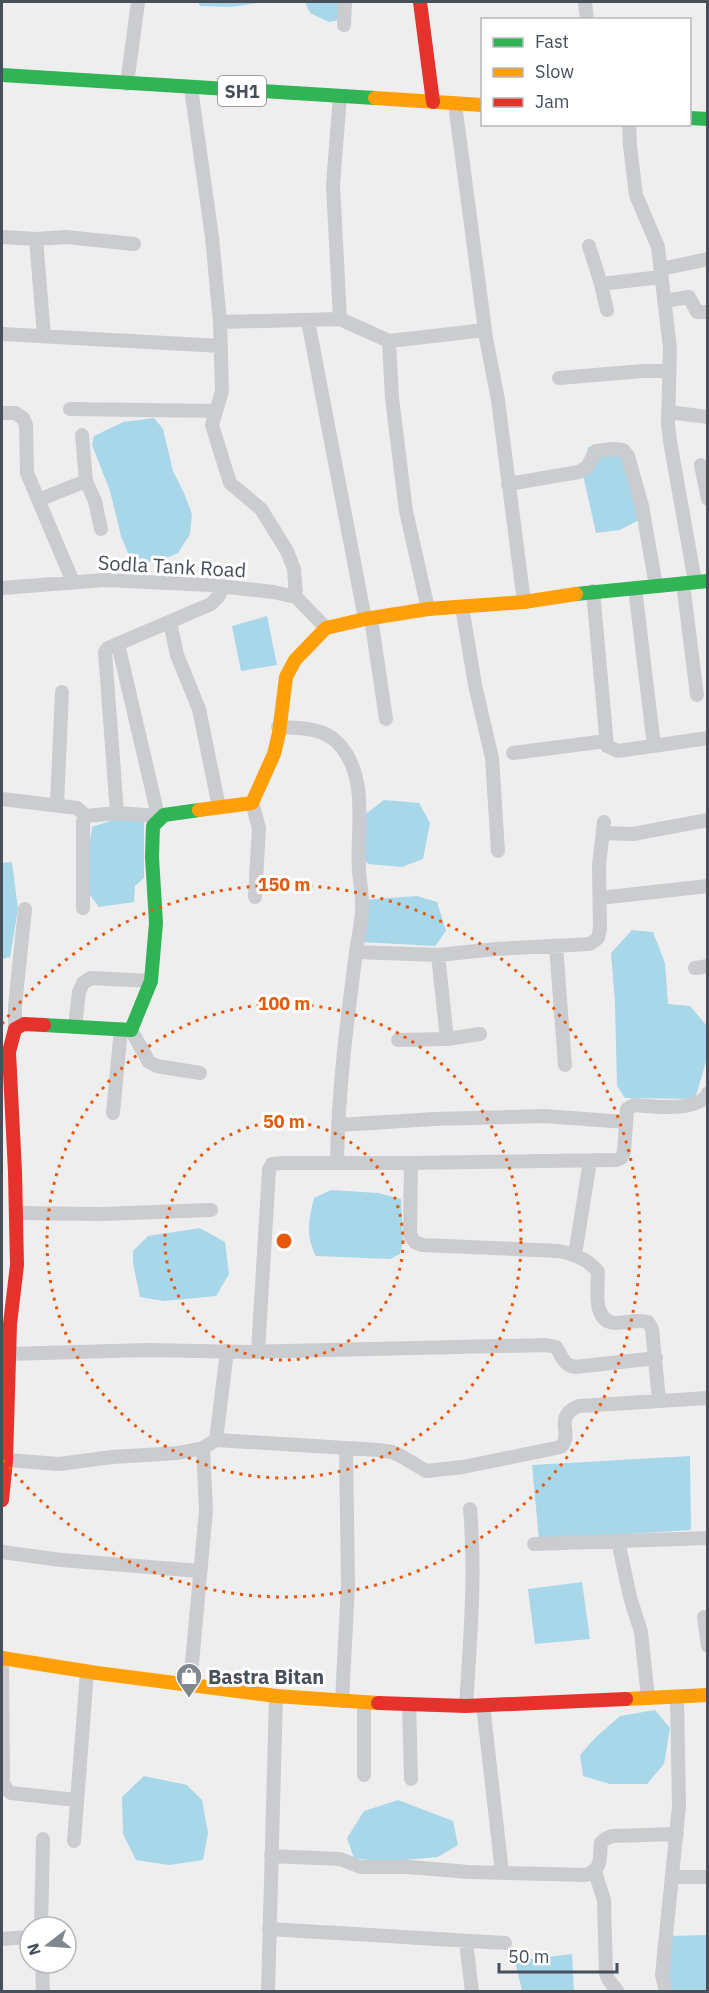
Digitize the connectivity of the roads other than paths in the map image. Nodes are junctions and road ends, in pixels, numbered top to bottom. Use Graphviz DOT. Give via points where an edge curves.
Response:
graph roads {
  1 [pos="138,2"];
  2 [pos="345,2"];
  3 [pos="420,2"];
  4 [pos="585,2"];
  5 [pos="587,18"];
  6 [pos="345,25"];
  7 [pos="2,75"];
  8 [pos="127,84"];
  9 [pos="191,88"];
  10 [pos="339,96"];
  11 [pos="433,102"];
  12 [pos="456,104"];
  13 [pos="481,105"];
  14 [pos="691,118"];
  15 [pos="708,119"];
  16 [pos="629,126"];
  17 [pos="2,237"];
  18 [pos="36,239"];
  19 [pos="134,244"];
  20 [pos="589,246"];
  21 [pos="708,259"];
  22 [pos="661,273"];
  23 [pos="601,284"];
  24 [pos="664,301"];
  25 [pos="607,310"];
  26 [pos="708,312"];
  27 [pos="340,320"];
  28 [pos="308,321"];
  29 [pos="220,322"];
  30 [pos="484,330"];
  31 [pos="2,334"];
  32 [pos="45,336"];
  33 [pos="389,341"];
  34 [pos="221,346"];
  35 [pos="669,371"];
  36 [pos="558,378"];
  37 [pos="69,409"];
  38 [pos="216,411"];
  39 [pos="668,412"];
  40 [pos="2,413"];
  41 [pos="708,417"];
  42 [pos="82,435"];
  43 [pos="701,465"];
  44 [pos="86,481"];
  45 [pos="508,484"];
  46 [pos="708,499"];
  47 [pos="38,500"];
  48 [pos="101,530"];
  49 [pos="73,582"];
  50 [pos="695,582"];
  51 [pos="656,585"];
  52 [pos="224,586"];
  53 [pos="2,588"];
  54 [pos="634,588"];
  55 [pos="593,591"];
  56 [pos="296,597"];
  57 [pos="524,602"];
  58 [pos="462,607"];
  59 [pos="428,609"];
  60 [pos="368,619"];
  61 [pos="170,622"];
  62 [pos="326,628"];
  63 [pos="118,644"];
  64 [pos="62,692"];
  65 [pos="698,695"];
  66 [pos="386,719"];
  67 [pos="279,727"];
  68 [pos="708,738"];
  69 [pos="606,741"];
  70 [pos="654,746"];
  71 [pos="513,753"];
  72 [pos="2,799"];
  73 [pos="252,803"];
  74 [pos="57,804"];
  75 [pos="219,807"];
  76 [pos="117,813"];
  77 [pos="86,816"];
  78 [pos="158,818"];
  79 [pos="708,820"];
  80 [pos="498,850"];
  81 [pos="708,886"];
  82 [pos="255,897"];
  83 [pos="600,898"];
  84 [pos="83,908"];
  85 [pos="25,909"];
  86 [pos="556,946"];
  87 [pos="356,952"];
  88 [pos="438,956"];
  89 [pos="151,981"];
  90 [pos="8,1006"];
  91 [pos="75,1027"];
  92 [pos="15,1029"];
  93 [pos="126,1029"];
  94 [pos="480,1034"];
  95 [pos="447,1039"];
  96 [pos="398,1041"];
  97 [pos="565,1065"];
  98 [pos="200,1072"];
  99 [pos="708,1093"];
  100 [pos="113,1113"];
  101 [pos="626,1122"];
  102 [pos="338,1125"];
  103 [pos="8,1149"];
  104 [pos="590,1161"];
  105 [pos="337,1162"];
  106 [pos="411,1163"];
  107 [pos="211,1210"];
  108 [pos="16,1213"];
  109 [pos="575,1255"];
  110 [pos="8,1284"];
  111 [pos="227,1352"];
  112 [pos="258,1352"];
  113 [pos="9,1354"];
  114 [pos="656,1358"];
  115 [pos="708,1398"];
  116 [pos="659,1400"];
  117 [pos="4,1432"];
  118 [pos="216,1440"];
  119 [pos="203,1448"];
  120 [pos="346,1448"];
  121 [pos="6,1460"];
  122 [pos="2,1500"];
  123 [pos="470,1509"];
  124 [pos="708,1538"];
  125 [pos="618,1541"];
  126 [pos="534,1544"];
  127 [pos="2,1552"];
  128 [pos="200,1571"];
  129 [pos="704,1617"];
  130 [pos="708,1646"];
  131 [pos="2,1658"];
  132 [pos="87,1672"];
  133 [pos="190,1685"];
  134 [pos="708,1695"];
  135 [pos="276,1696"];
  136 [pos="677,1697"];
  137 [pos="648,1698"];
  138 [pos="342,1701"];
  139 [pos="364,1703"];
  140 [pos="409,1704"];
  141 [pos="483,1705"];
  142 [pos="466,1706"];
  143 [pos="364,1775"];
  144 [pos="411,1779"];
  145 [pos="76,1800"];
  146 [pos="677,1834"];
  147 [pos="43,1839"];
  148 [pos="74,1841"];
  149 [pos="272,1856"];
  150 [pos="502,1872"];
  151 [pos="595,1872"];
  152 [pos="673,1877"];
  153 [pos="708,1878"];
  154 [pos="41,1915"];
  155 [pos="269,1929"];
  156 [pos="18,1938"];
  157 [pos="2,1939"];
  158 [pos="466,1941"];
  159 [pos="505,1943"];
  160 [pos="42,1975"];
  161 [pos="43,1992"];
  162 [pos="268,1992"];
  163 [pos="472,1992"];
  164 [pos="618,1992"];
  165 [pos="666,1992"];
  1 -- 8 [label="street"];
  2 -- 6 [label="street"];
  3 -- 11 [label="street"];
  4 -- 5 [label="street"];
  7 -- 8 [label="street, SH1"];
  8 -- 9 [label="street, SH1"];
  9 -- 10 [label="street, SH1"];
  9 -- 29 [label="street"];
  10 -- 11 [label="street, SH1"];
  10 -- 27 [label="street" via="333,185"];
  11 -- 12 [label="street, SH1"];
  12 -- 13 [label="street, SH1"];
  12 -- 30 [label="street"];
  14 -- 15 [label="street"];
  16 -- 22 [label="street" via="636,195 658,247"];
  17 -- 18 [label="street"];
  18 -- 19 [label="street" via="66,237"];
  18 -- 32 [label="street"];
  20 -- 23 [label="street"];
  21 -- 22 [label="street"];
  22 -- 23 [label="street"];
  22 -- 24 [label="street"];
  23 -- 25 [label="street"];
  24 -- 26 [label="street" via="689,297 698,312"];
  24 -- 35 [label="street"];
  27 -- 28 [label="street"];
  27 -- 33 [label="street"];
  28 -- 29 [label="street"];
  28 -- 60 [label="street"];
  29 -- 34 [label="street"];
  30 -- 33 [label="street"];
  30 -- 45 [label="street" via="498,400"];
  31 -- 32 [label="street"];
  32 -- 34 [label="street"];
  33 -- 59 [label="street" via="406,511"];
  34 -- 38 [label="street" via="222,391"];
  35 -- 36 [label="street"];
  35 -- 39 [label="street"];
  37 -- 38 [label="street"];
  38 -- 56 [label="street" via="212,425 230,483 261,509 271,523 294,569"];
  39 -- 41 [label="street"];
  39 -- 50 [label="street"];
  40 -- 47 [label="street" via="15,413 26,424 27,473"];
  42 -- 44 [label="street"];
  43 -- 46 [label="street"];
  44 -- 47 [label="street"];
  44 -- 48 [label="street"];
  45 -- 51 [label="street" via="579,472 587,467 596,451 623,450 642,506"];
  45 -- 57 [label="street"];
  47 -- 49 [label="street"];
  49 -- 52 [label="street, Sodla Tank Road" via="105,579"];
  49 -- 53 [label="street, Sodla Tank Road"];
  50 -- 51 [label="street"];
  50 -- 65 [label="street"];
  51 -- 54 [label="street"];
  52 -- 56 [label="street, Sodla Tank Road"];
  52 -- 61 [label="street" via="211,604"];
  54 -- 55 [label="street"];
  54 -- 70 [label="street"];
  55 -- 57 [label="street"];
  55 -- 69 [label="street"];
  56 -- 62 [label="street"];
  57 -- 58 [label="street"];
  58 -- 59 [label="street"];
  58 -- 80 [label="street" via="492,758"];
  59 -- 60 [label="street"];
  60 -- 62 [label="street"];
  60 -- 66 [label="street"];
  61 -- 63 [label="street"];
  61 -- 75 [label="street" via="180,664 199,709"];
  62 -- 67 [label="street" via="296,660 286,677"];
  63 -- 76 [label="street" via="108,648 104,657"];
  63 -- 78 [label="street"];
  64 -- 74 [label="street"];
  67 -- 73 [label="street" via="274,754"];
  67 -- 87 [label="street" via="327,733 351,761 360,806 363,910"];
  68 -- 70 [label="street"];
  69 -- 70 [label="street" via="607,746 618,752"];
  69 -- 71 [label="street"];
  72 -- 74 [label="street"];
  73 -- 75 [label="street"];
  73 -- 82 [label="street" via="259,828"];
  74 -- 77 [label="street" via="77,808"];
  75 -- 78 [label="street"];
  76 -- 77 [label="street"];
  76 -- 78 [label="street"];
  77 -- 84 [label="street"];
  78 -- 89 [label="street" via="153,826 156,923"];
  79 -- 83 [label="street" via="633,834 603,827"];
  81 -- 83 [label="street"];
  83 -- 86 [label="street" via="598,938 590,944"];
  85 -- 90 [label="street"];
  86 -- 88 [label="street"];
  86 -- 97 [label="street"];
  87 -- 88 [label="street"];
  87 -- 102 [label="street"];
  88 -- 95 [label="street"];
  89 -- 91 [label="street" via="91,978 79,992"];
  89 -- 93 [label="street"];
  90 -- 92 [label="street"];
  91 -- 92 [label="street" via="24,1024"];
  91 -- 93 [label="street"];
  92 -- 103 [label="street" via="9,1052"];
  93 -- 98 [label="street" via="149,1062"];
  93 -- 100 [label="street"];
  94 -- 95 [label="street"];
  95 -- 96 [label="street"];
  99 -- 101 [label="street" via="701,1103 691,1106 634,1105 627,1109"];
  101 -- 102 [label="street" via="544,1116"];
  101 -- 104 [label="street" via="621,1158"];
  102 -- 105 [label="street"];
  103 -- 108 [label="street"];
  104 -- 106 [label="street"];
  104 -- 109 [label="street"];
  105 -- 106 [label="street"];
  105 -- 112 [label="street" via="281,1162 272,1164 269,1170"];
  106 -- 109 [label="street" via="410,1236 415,1242"];
  107 -- 108 [label="street"];
  108 -- 110 [label="street" via="17,1265"];
  109 -- 114 [label="street" via="598,1272 601,1317 607,1322 648,1322"];
  110 -- 113 [label="street"];
  111 -- 112 [label="street"];
  111 -- 113 [label="street"];
  111 -- 118 [label="street"];
  112 -- 114 [label="street" via="546,1344 556,1347 563,1361 575,1367"];
  113 -- 117 [label="street"];
  114 -- 116 [label="street"];
  115 -- 116 [label="street"];
  116 -- 120 [label="street" via="579,1406 565,1416 561,1447 463,1467 426,1471 392,1452"];
  117 -- 121 [label="street"];
  118 -- 119 [label="street"];
  118 -- 120 [label="street"];
  119 -- 121 [label="street" via="59,1464"];
  119 -- 128 [label="street" via="206,1510"];
  120 -- 138 [label="street" via="348,1585"];
  121 -- 122 [label="street"];
  123 -- 142 [label="street" via="473,1589"];
  124 -- 125 [label="street"];
  125 -- 126 [label="street"];
  125 -- 137 [label="street" via="641,1632"];
  127 -- 128 [label="street"];
  128 -- 133 [label="street"];
  129 -- 130 [label="street"];
  131 -- 132 [label="street"];
  131 -- 145 [label="street" via="3,1783 11,1792"];
  132 -- 133 [label="street"];
  132 -- 145 [label="street"];
  133 -- 135 [label="street"];
  134 -- 136 [label="street"];
  135 -- 138 [label="street"];
  135 -- 149 [label="street"];
  136 -- 137 [label="street"];
  136 -- 146 [label="street"];
  137 -- 141 [label="street"];
  138 -- 139 [label="street"];
  139 -- 140 [label="street"];
  139 -- 143 [label="street"];
  140 -- 142 [label="street"];
  140 -- 144 [label="street"];
  141 -- 142 [label="street"];
  141 -- 150 [label="street"];
  145 -- 148 [label="street"];
  146 -- 151 [label="street" via="605,1839"];
  146 -- 152 [label="street"];
  147 -- 154 [label="street"];
  149 -- 150 [label="street" via="340,1859 361,1867"];
  149 -- 155 [label="street"];
  150 -- 151 [label="street"];
  151 -- 164 [label="street" via="604,1900 606,1973"];
  152 -- 153 [label="street"];
  152 -- 165 [label="street" via="662,1975"];
  155 -- 158 [label="street"];
  155 -- 162 [label="street"];
  156 -- 157 [label="street"];
  158 -- 159 [label="street"];
  158 -- 163 [label="street"];
  160 -- 161 [label="street"];
}
